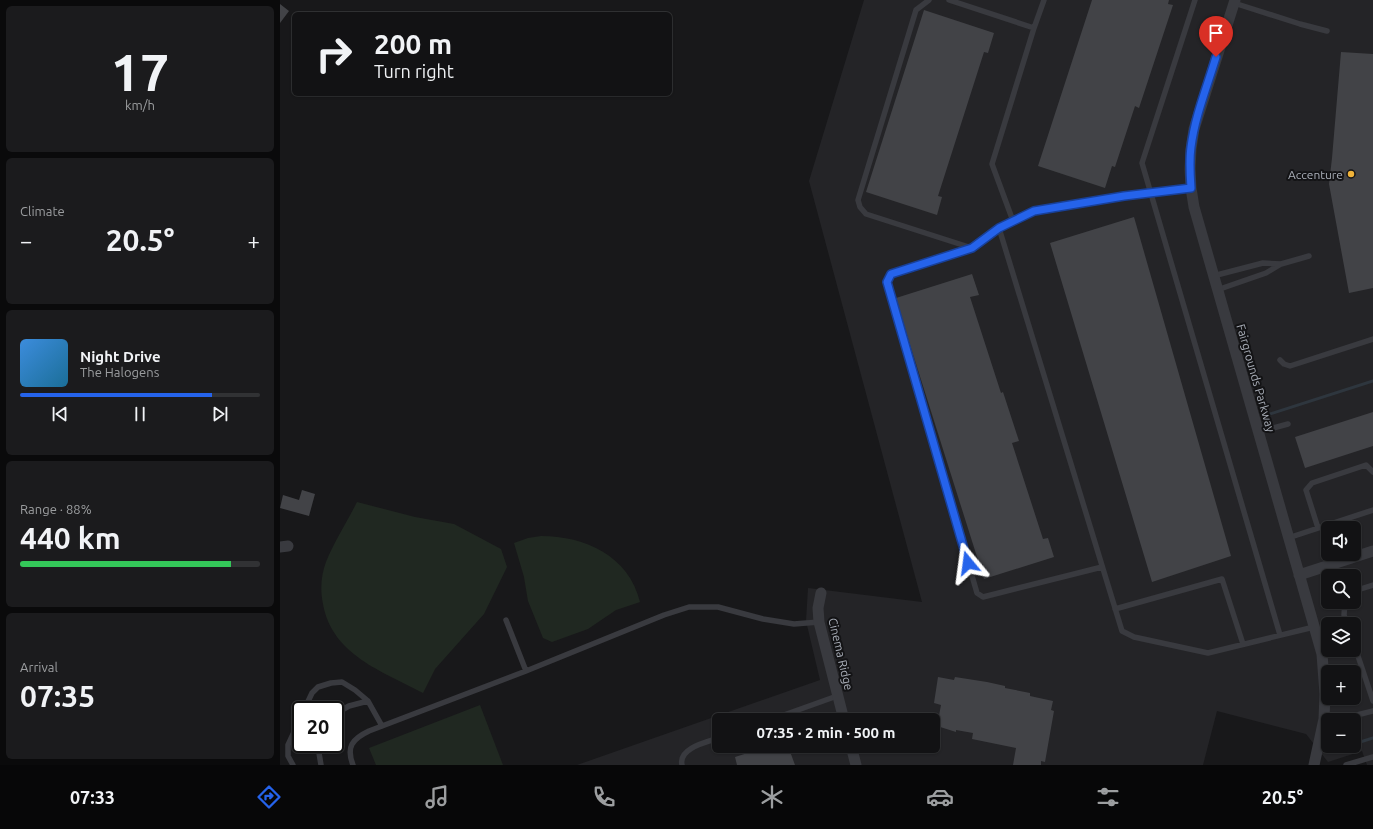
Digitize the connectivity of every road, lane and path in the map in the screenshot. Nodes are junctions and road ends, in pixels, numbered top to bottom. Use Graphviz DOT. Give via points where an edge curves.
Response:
graph roads {
  1 [pos="929,0"];
  2 [pos="949,0"];
  3 [pos="1044,0"];
  4 [pos="1195,0"];
  5 [pos="1234,2"];
  6 [pos="1034,28"];
  7 [pos="1327,31"];
  8 [pos="1191,188"];
  9 [pos="1152,192"];
  10 [pos="1013,221"];
  11 [pos="999,228"];
  12 [pos="972,248"];
  13 [pos="1309,256"];
  14 [pos="1281,264"];
  15 [pos="1213,276"];
  16 [pos="1217,291"];
  17 [pos="1373,339"];
  18 [pos="1280,360"];
  19 [pos="1288,424"];
  20 [pos="1258,432"];
  21 [pos="1373,472"];
  22 [pos="1373,510"];
  23 [pos="1318,528"];
  24 [pos="1288,538"];
  25 [pos="1373,551"];
  26 [pos="1102,567"];
  27 [pos="1298,575"];
  28 [pos="1373,585"];
  29 [pos="1361,589"];
  30 [pos="821,593"];
  31 [pos="1115,609"];
  32 [pos="506,620"];
  33 [pos="820,622"];
  34 [pos="1314,627"];
  35 [pos="1280,635"];
  36 [pos="1243,644"];
  37 [pos="1358,657"];
  38 [pos="526,671"];
  39 [pos="837,696"];
  40 [pos="308,701"];
  41 [pos="368,701"];
  42 [pos="1373,701"];
  43 [pos="344,709"];
  44 [pos="1373,711"];
  45 [pos="790,713"];
  46 [pos="842,713"];
  47 [pos="1324,713"];
  48 [pos="1361,714"];
  49 [pos="382,726"];
  50 [pos="1321,733"];
  51 [pos="292,736"];
  52 [pos="712,740"];
  53 [pos="319,753"];
  54 [pos="853,753"];
  55 [pos="1373,757"];
  56 [pos="293,765"];
  57 [pos="321,765"];
  58 [pos="353,765"];
  59 [pos="682,765"];
  60 [pos="856,765"];
  61 [pos="1314,765"];
  62 [pos="1346,765"];
  1 -- 12 [label="lane" via="916,10 858,200 866,214"];
  2 -- 6 [label="lane"];
  3 -- 6 [label="lane"];
  4 -- 9 [label="lane" via="1142,163"];
  5 -- 7 [label="lane"];
  5 -- 8 [label="street, Fairgrounds Parkway" via="1194,129 1190,168"];
  6 -- 10 [label="lane" via="992,164"];
  8 -- 9 [label="lane"];
  8 -- 15 [label="street, Fairgrounds Parkway"];
  9 -- 10 [label="lane" via="1034,211"];
  9 -- 35 [label="lane"];
  10 -- 11 [label="lane"];
  11 -- 12 [label="lane"];
  11 -- 26 [label="lane"];
  12 -- 26 [label="lane" via="891,274 887,282 977,593 983,597"];
  13 -- 14 [label="lane"];
  14 -- 15 [label="lane" via="1263,263"];
  14 -- 16 [label="lane" via="1266,273"];
  15 -- 16 [label="street, Fairgrounds Parkway"];
  16 -- 20 [label="street, Fairgrounds Parkway"];
  17 -- 18 [label="lane" via="1290,366"];
  19 -- 20 [label="lane"];
  20 -- 24 [label="street, Fairgrounds Parkway"];
  21 -- 23 [label="lane" via="1366,465 1312,483 1306,490"];
  22 -- 23 [label="lane"];
  23 -- 24 [label="lane"];
  24 -- 27 [label="street, Fairgrounds Parkway"];
  25 -- 27 [label="street"];
  26 -- 31 [label="lane"];
  27 -- 34 [label="street, Fairgrounds Parkway"];
  28 -- 29 [label="lane"];
  30 -- 33 [label="street, Cinema Ridge" via="818,608"];
  31 -- 36 [label="lane" via="1122,631 1134,637 1208,653"];
  31 -- 36 [label="lane" via="1222,579"];
  32 -- 38 [label="lane"];
  33 -- 38 [label="lane" via="794,624 718,607 690,607"];
  33 -- 39 [label="street, Cinema Ridge"];
  34 -- 35 [label="lane"];
  34 -- 47 [label="street, Fairgrounds Parkway" via="1324,670"];
  35 -- 36 [label="lane"];
  37 -- 42 [label="lane"];
  38 -- 49 [label="lane"];
  39 -- 45 [label="lane"];
  39 -- 46 [label="street, Cinema Ridge"];
  40 -- 41 [label="lane" via="318,687 342,682"];
  41 -- 43 [label="lane"];
  41 -- 49 [label="lane"];
  44 -- 48 [label="lane"];
  49 -- 58 [label="lane" via="358,736 351,745 350,757"];
  50 -- 61 [label="street, Fairgrounds Parkway"];
  51 -- 56 [label="lane" via="288,745 288,756"];
  52 -- 59 [label="lane" via="687,751 683,755"];
  53 -- 57 [label="lane"];
  54 -- 60 [label="street"];
  55 -- 62 [label="lane"];
}
